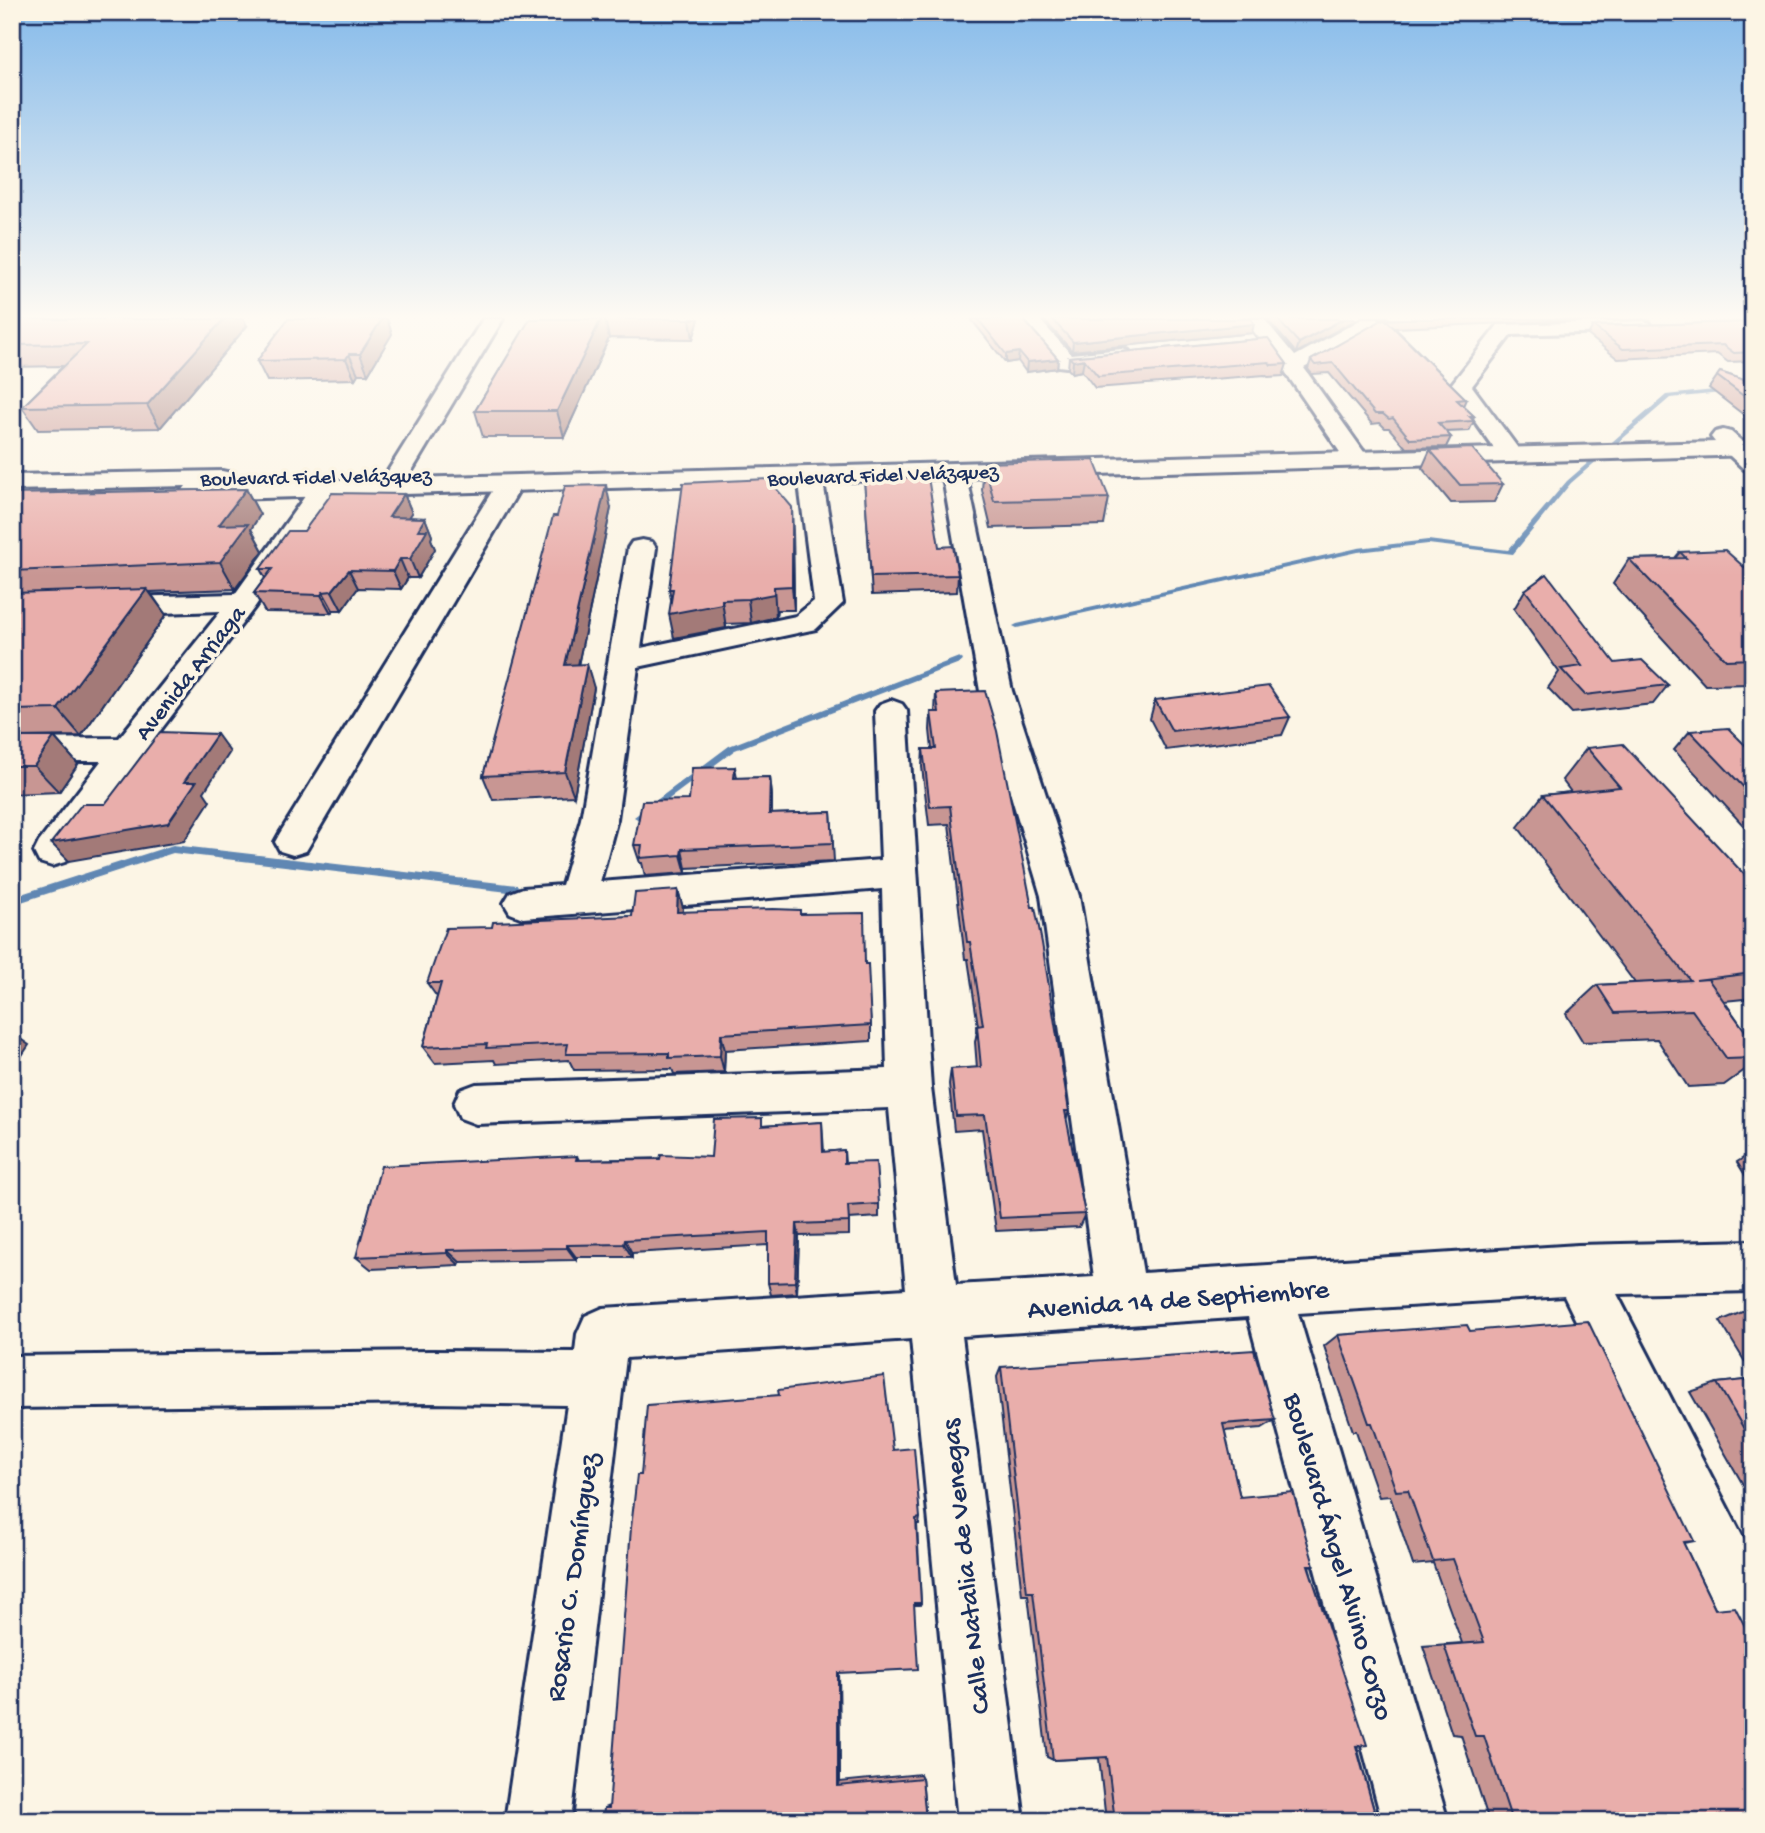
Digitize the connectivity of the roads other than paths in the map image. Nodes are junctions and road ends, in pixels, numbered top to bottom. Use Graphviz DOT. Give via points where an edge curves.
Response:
graph roads {
  1 [pos="441,405"];
  2 [pos="1319,405"];
  3 [pos="1474,405"];
  4 [pos="1741,442"];
  5 [pos="1506,449"];
  6 [pos="1352,453"];
  7 [pos="1753,464"];
  8 [pos="758,470"];
  9 [pos="954,472"];
  10 [pos="398,474"];
  11 [pos="810,476"];
  12 [pos="12,483"];
  13 [pos="509,485"];
  14 [pos="323,490"];
  15 [pos="12,496"];
  16 [pos="642,548"];
  17 [pos="244,602"];
  18 [pos="12,609"];
  19 [pos="624,661"];
  20 [pos="891,711"];
  21 [pos="128,749"];
  22 [pos="12,750"];
  23 [pos="293,842"];
  24 [pos="52,852"];
  25 [pos="900,873"];
  26 [pos="577,898"];
  27 [pos="523,903"];
  28 [pos="909,1088"];
  29 [pos="476,1104"];
  30 [pos="1753,1266"];
  31 [pos="1578,1270"];
  32 [pos="1266,1291"];
  33 [pos="1122,1300"];
  34 [pos="935,1313"];
  35 [pos="600,1357"];
  36 [pos="12,1382"];
  37 [pos="1753,1620"];
  38 [pos="538,1821"];
  39 [pos="991,1821"];
  40 [pos="1415,1821"];
  1 -- 10 [label="street"];
  2 -- 6 [label="street"];
  3 -- 5 [label="street"];
  4 -- 5 [label="street, Boulevard Fidel Velázquez"];
  4 -- 7 [label="street"];
  5 -- 6 [label="street, Boulevard Fidel Velázquez"];
  6 -- 8 [label="street, Boulevard Fidel Velázquez"];
  6 -- 9 [label="street, Boulevard Fidel Velázquez"];
  8 -- 10 [label="street, Boulevard Fidel Velázquez"];
  8 -- 11 [label="street, Boulevard Fidel Velázquez"];
  8 -- 13 [label="street, Boulevard Fidel Velázquez"];
  9 -- 11 [label="street, Boulevard Fidel Velázquez"];
  9 -- 33 [label="street" via="996,691 1060,896"];
  10 -- 12 [label="street, Boulevard Fidel Velázquez"];
  11 -- 19 [label="street" via="830,603 806,623"];
  13 -- 14 [label="street, Boulevard Fidel Velázquez"];
  13 -- 23 [label="street"];
  14 -- 15 [label="street, Boulevard Fidel Velázquez"];
  14 -- 17 [label="street, Avenida Arriaga"];
  16 -- 19 [label="street"];
  17 -- 18 [label="street"];
  17 -- 21 [label="street, Avenida Arriaga"];
  19 -- 26 [label="street" via="599,819"];
  20 -- 25 [label="street, Calle Natalia de Venegas"];
  21 -- 22 [label="street"];
  21 -- 24 [label="street, Avenida Arriaga"];
  25 -- 26 [label="street"];
  25 -- 28 [label="street, Calle Natalia de Venegas"];
  26 -- 27 [label="street"];
  28 -- 29 [label="street"];
  28 -- 34 [label="street, Calle Natalia de Venegas"];
  30 -- 31 [label="street, Avenida 14 de Septiembre"];
  31 -- 32 [label="street, Avenida 14 de Septiembre"];
  31 -- 37 [label="street"];
  32 -- 33 [label="street, Avenida 14 de Septiembre"];
  32 -- 40 [label="street, Boulevard Ángel Alvino Corzo"];
  33 -- 34 [label="street, Avenida 14 de Septiembre"];
  34 -- 35 [label="street, Avenida 14 de Septiembre"];
  34 -- 39 [label="street, Calle Natalia de Venegas"];
  35 -- 36 [label="street, Avenida 14 de Septiembre" via="430,1377"];
  35 -- 38 [label="street, Rosario C. Domínguez"];
}
